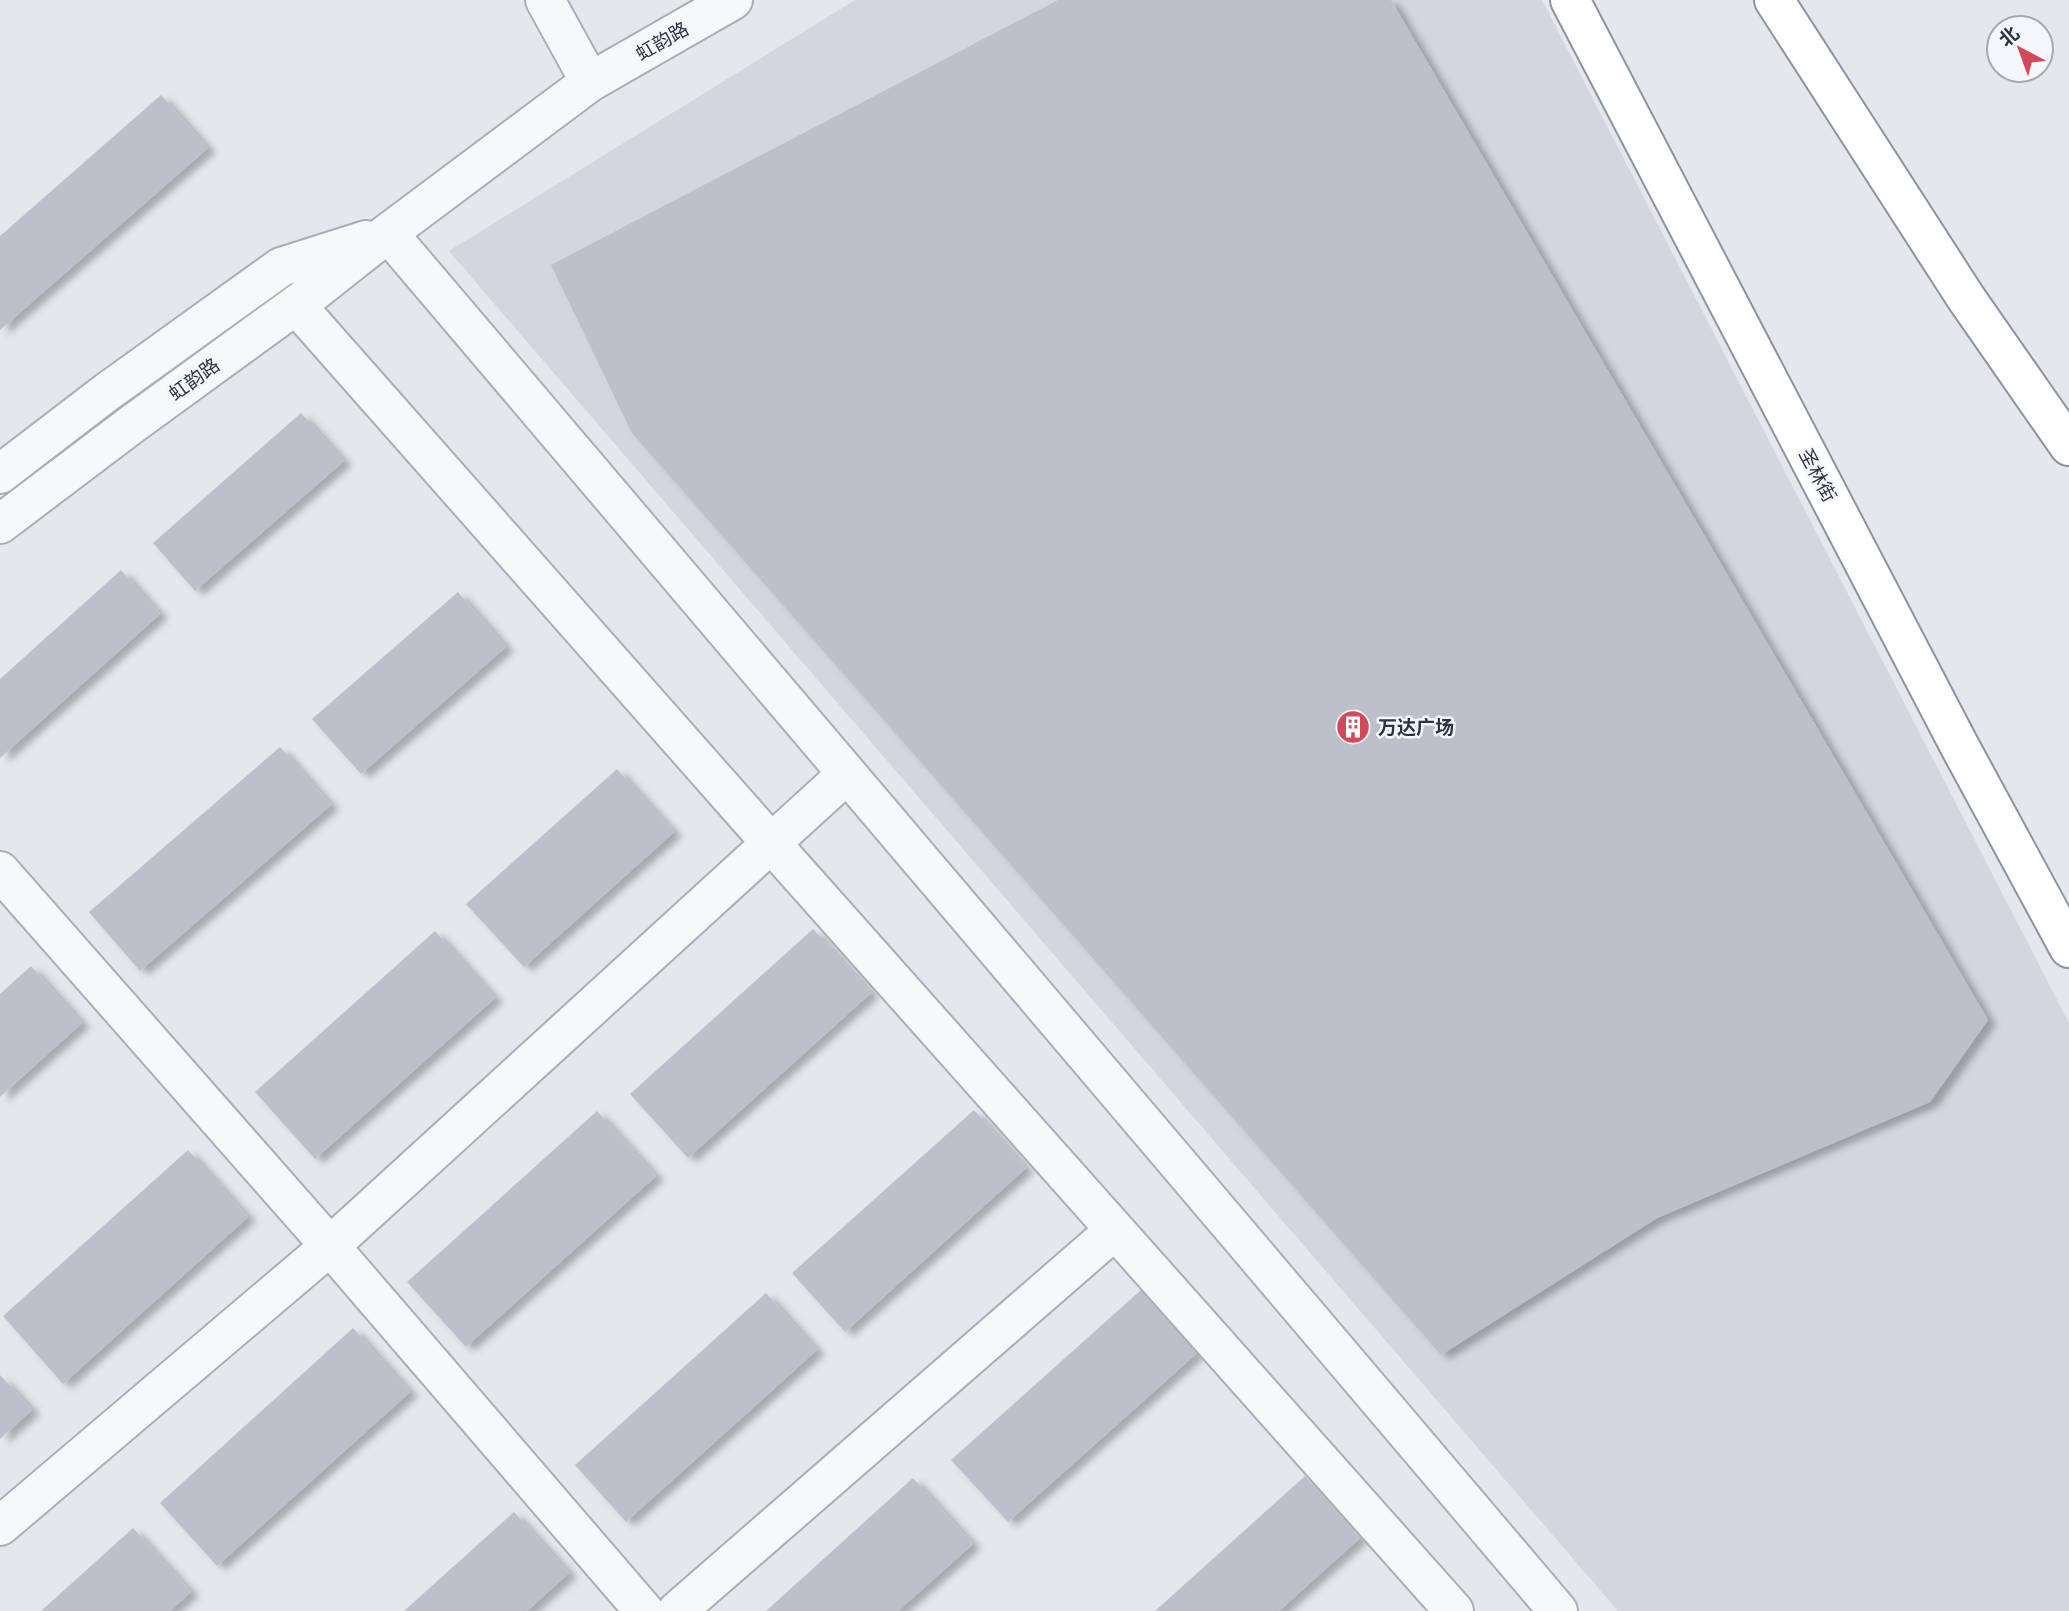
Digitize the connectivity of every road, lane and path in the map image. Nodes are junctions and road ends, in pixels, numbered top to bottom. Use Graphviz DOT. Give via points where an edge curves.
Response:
graph roads {
  1 [pos="545,0"];
  2 [pos="733,0"];
  3 [pos="1570,0"];
  4 [pos="1774,0"];
  5 [pos="590,82"];
  6 [pos="388,233"];
  7 [pos="296,305"];
  8 [pos="2069,446"];
  9 [pos="0,474"];
  10 [pos="0,524"];
  11 [pos="847,774"];
  12 [pos="771,843"];
  13 [pos="0,870"];
  14 [pos="2069,948"];
  15 [pos="1115,1230"];
  16 [pos="330,1247"];
  17 [pos="0,1526"];
  18 [pos="644,1611"];
  19 [pos="677,1611"];
  20 [pos="1454,1611"];
  21 [pos="1558,1611"];
  1 -- 5 [label="street"];
  2 -- 5 [label="street, 虹韵路"];
  3 -- 14 [label="highway, 圣林街"];
  4 -- 8 [label="highway" via="1966,298"];
  5 -- 6 [label="street, 虹韵路"];
  6 -- 7 [label="street, 虹韵路"];
  6 -- 9 [label="street, 虹韵路" via="281,267"];
  6 -- 11 [label="street"];
  7 -- 10 [label="street, 虹韵路"];
  7 -- 12 [label="street"];
  11 -- 12 [label="street"];
  11 -- 21 [label="street"];
  12 -- 15 [label="street"];
  12 -- 16 [label="street"];
  13 -- 16 [label="street"];
  15 -- 19 [label="street"];
  15 -- 20 [label="street"];
  16 -- 17 [label="street"];
  16 -- 18 [label="street"];
}
